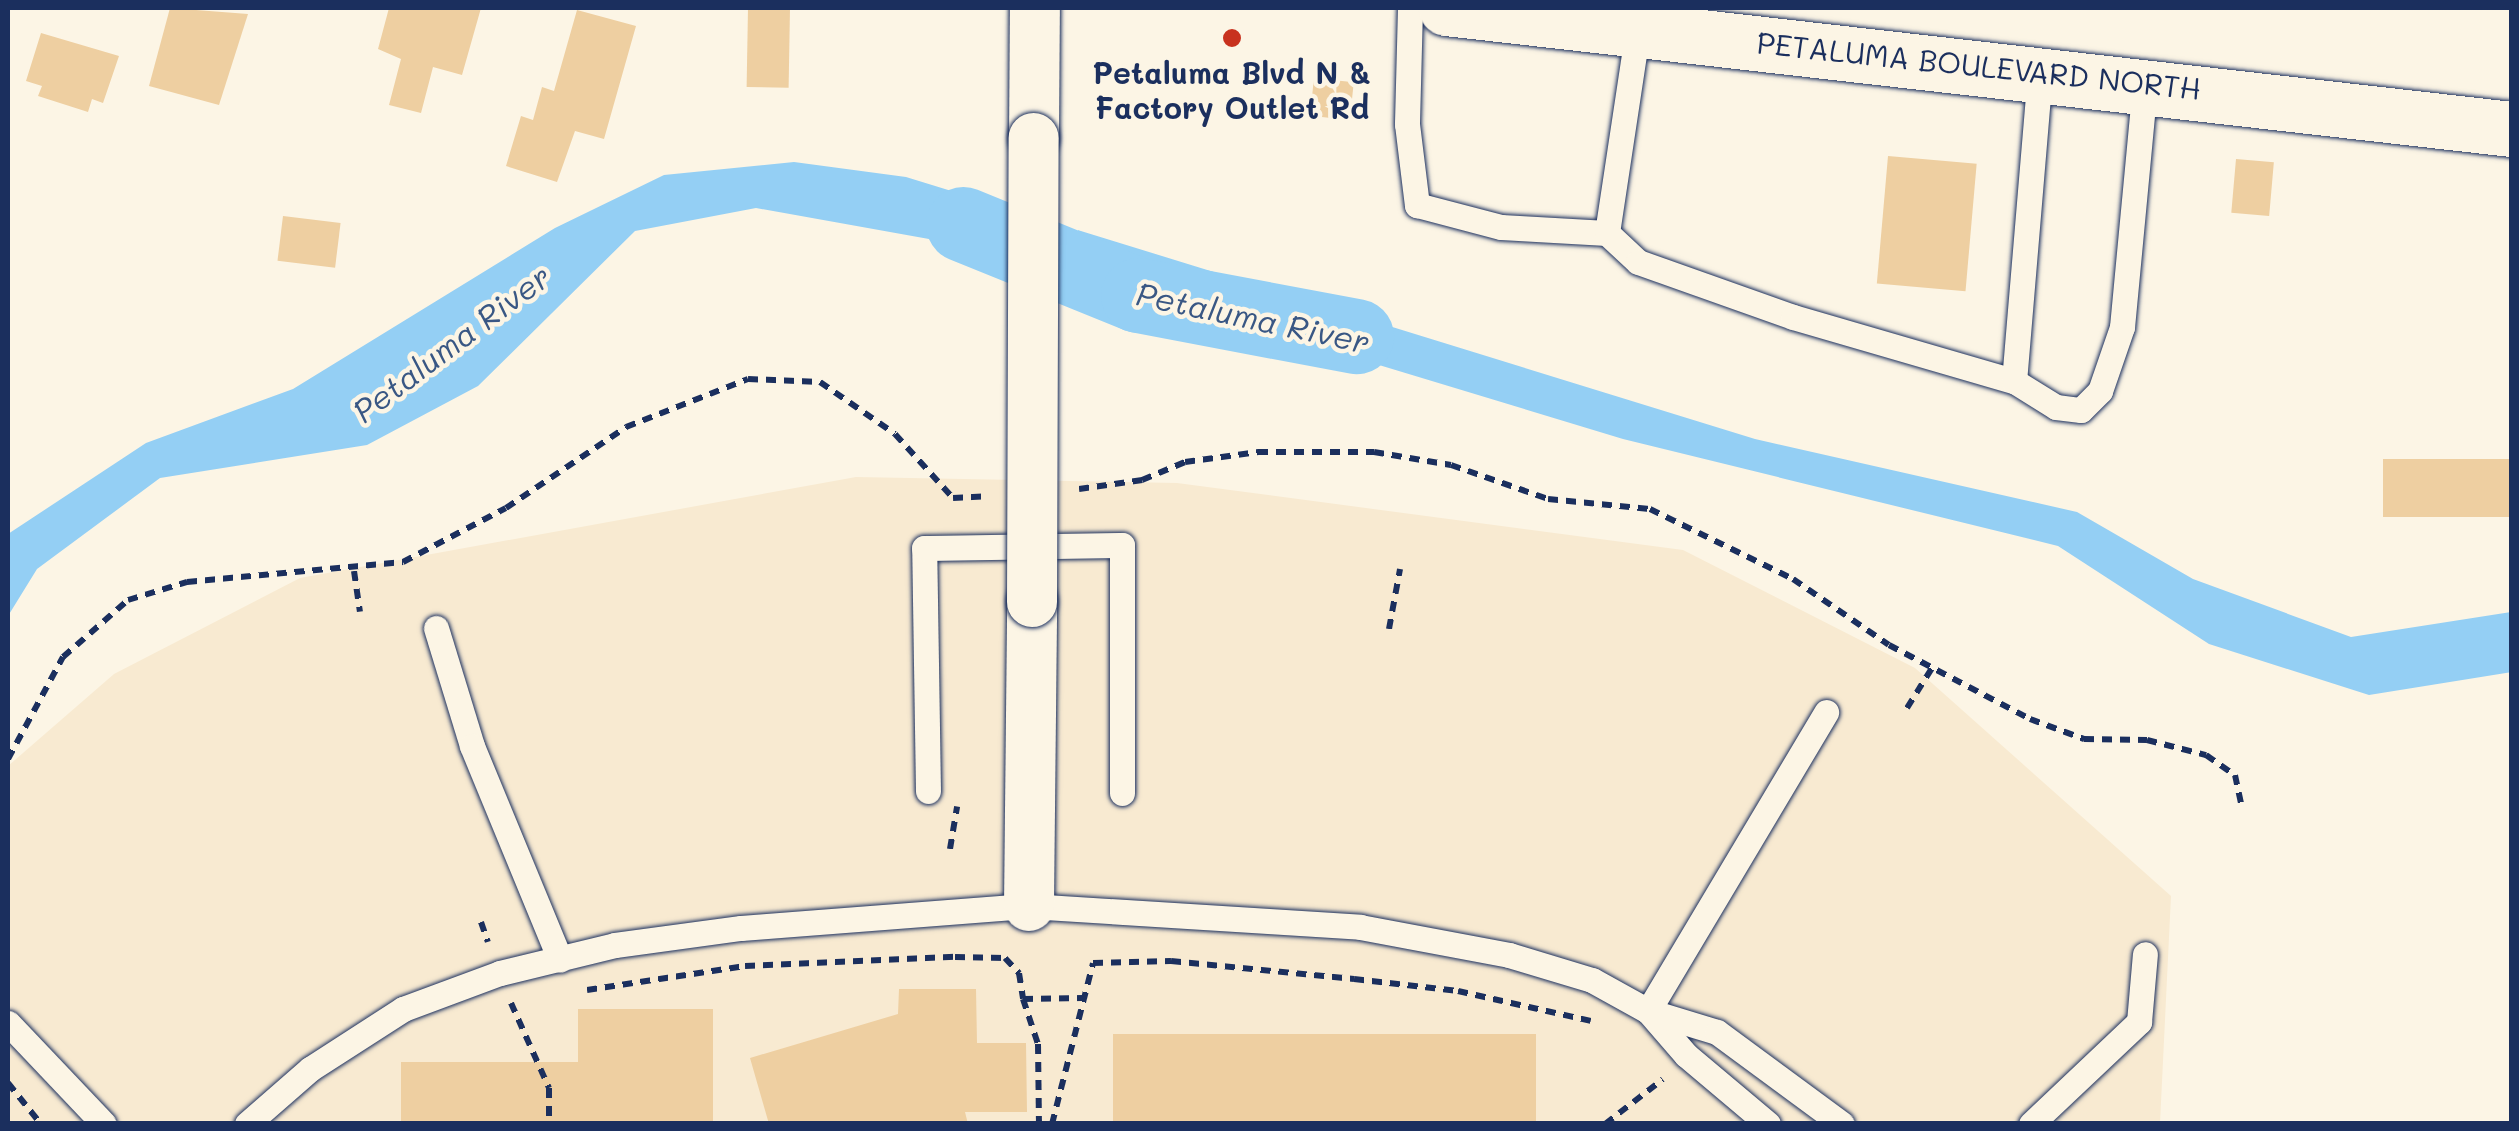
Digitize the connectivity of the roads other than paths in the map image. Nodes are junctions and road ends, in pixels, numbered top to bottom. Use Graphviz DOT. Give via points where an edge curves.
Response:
graph roads {
  1 [pos="1036,8"];
  2 [pos="1410,8"];
  3 [pos="1446,8"];
  4 [pos="1638,28"];
  5 [pos="2040,72"];
  6 [pos="2145,84"];
  7 [pos="2512,129"];
  8 [pos="1607,233"];
  9 [pos="2014,382"];
  10 [pos="436,628"];
  11 [pos="1826,712"];
  12 [pos="928,791"];
  13 [pos="1122,793"];
  14 [pos="1029,906"];
  15 [pos="2146,954"];
  16 [pos="560,960"];
  17 [pos="1648,1012"];
  18 [pos="8,1023"];
  19 [pos="255,1121"];
  20 [pos="104,1124"];
  21 [pos="1768,1124"];
  22 [pos="1842,1124"];
  23 [pos="2030,1124"];
  1 -- 14 [label="street, bridge"];
  2 -- 8 [label="lane" via="1406,124 1417,205 1501,228"];
  3 -- 4 [label="main road, PETALUMA BOULEVARD NORTH"];
  4 -- 5 [label="main road, PETALUMA BOULEVARD NORTH"];
  4 -- 8 [label="lane"];
  5 -- 6 [label="main road, PETALUMA BOULEVARD NORTH"];
  5 -- 9 [label="lane"];
  6 -- 7 [label="main road, PETALUMA BOULEVARD NORTH"];
  6 -- 9 [label="lane" via="2122,327 2100,391 2081,410 2056,407"];
  8 -- 9 [label="lane" via="1638,262 1793,317"];
  10 -- 16 [label="lane" via="472,746"];
  11 -- 17 [label="lane"];
  12 -- 13 [label="lane" via="924,548 1122,545"];
  14 -- 16 [label="lane" via="741,928 615,945"];
  14 -- 17 [label="lane" via="1360,927 1509,955 1592,980"];
  15 -- 23 [label="lane" via="2139,1022"];
  16 -- 19 [label="lane" via="500,973 403,1009 310,1069"];
  17 -- 21 [label="lane"];
  17 -- 22 [label="lane" via="1718,1032"];
  18 -- 20 [label="lane"];
}
